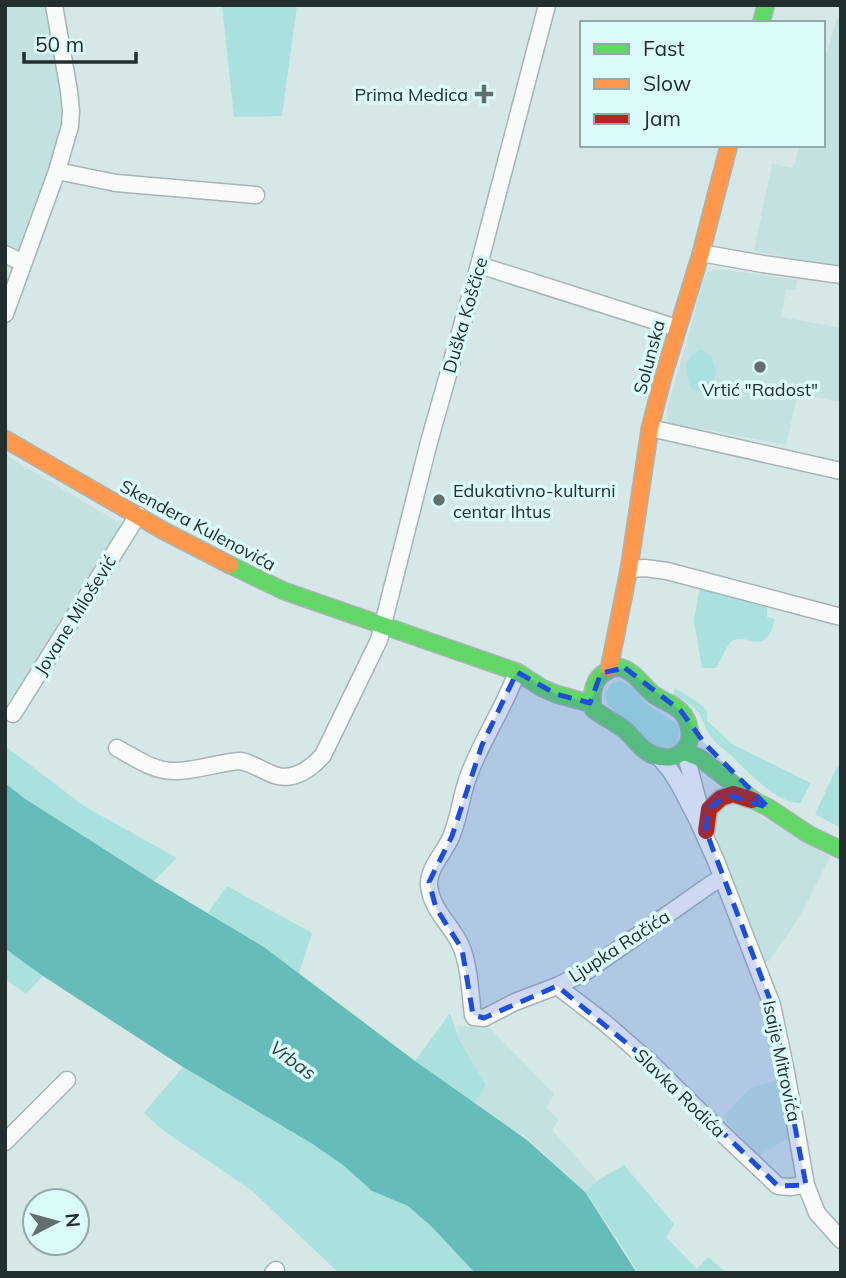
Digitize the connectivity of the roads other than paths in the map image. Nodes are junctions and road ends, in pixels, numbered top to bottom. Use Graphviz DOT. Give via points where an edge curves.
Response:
graph roads {
  1 [pos="54,5"];
  2 [pos="547,5"];
  3 [pos="728,147"];
  4 [pos="57,171"];
  5 [pos="256,195"];
  6 [pos="701,253"];
  7 [pos="5,254"];
  8 [pos="23,263"];
  9 [pos="479,265"];
  10 [pos="841,275"];
  11 [pos="5,314"];
  12 [pos="677,328"];
  13 [pos="650,428"];
  14 [pos="5,439"];
  15 [pos="841,471"];
  16 [pos="138,516"];
  17 [pos="627,576"];
  18 [pos="841,617"];
  19 [pos="382,625"];
  20 [pos="609,668"];
  21 [pos="519,673"];
  22 [pos="581,681"];
  23 [pos="642,683"];
  24 [pos="592,704"];
  25 [pos="13,715"];
  26 [pos="688,723"];
  27 [pos="117,748"];
  28 [pos="685,752"];
  29 [pos="659,757"];
  30 [pos="762,805"];
  31 [pos="706,831"];
  32 [pos="841,850"];
  33 [pos="716,861"];
  34 [pos="722,878"];
  35 [pos="557,986"];
  36 [pos="67,1080"];
  37 [pos="5,1142"];
  38 [pos="806,1185"];
  39 [pos="824,1223"];
  40 [pos="841,1240"];
  41 [pos="841,1255"];
  1 -- 4 [label="street" via="71,111"];
  2 -- 9 [label="street, Duška Koščice"];
  3 -- 6 [label="main road, Solunska"];
  4 -- 5 [label="street" via="116,183"];
  4 -- 8 [label="street"];
  6 -- 10 [label="street"];
  6 -- 12 [label="main road, Solunska"];
  7 -- 8 [label="street"];
  8 -- 11 [label="street"];
  9 -- 12 [label="street"];
  9 -- 19 [label="street, Duška Koščice"];
  12 -- 13 [label="main road, Solunska"];
  13 -- 15 [label="street"];
  13 -- 17 [label="main road, Solunska"];
  14 -- 16 [label="main road, Skendera Kulenovića"];
  16 -- 19 [label="main road, Skendera Kulenovića" via="274,587"];
  16 -- 25 [label="street, Jovane Milošević"];
  17 -- 18 [label="street" via="645,568 667,571"];
  17 -- 20 [label="main road, Solunska"];
  17 -- 23 [label="main road, Solunska" via="629,652"];
  19 -- 21 [label="main road, Skendera Kulenovića"];
  19 -- 27 [label="street" via="323,755 303,772 278,776 240,761 174,771 153,767"];
  20 -- 22 [label="main road"];
  20 -- 23 [label="main road" via="625,668"];
  21 -- 22 [label="main road, Skendera Kulenovića"];
  21 -- 24 [label="main road, Skendera Kulenovića" via="556,694"];
  21 -- 35 [label="street, Ljupka Račića" via="482,745 452,836 429,882 436,908 463,949 473,1015 484,1018"];
  22 -- 24 [label="main road" via="592,694"];
  23 -- 26 [label="main road" via="681,711"];
  24 -- 29 [label="main road" via="602,717"];
  26 -- 28 [label="main road" via="690,739"];
  26 -- 30 [label="main road"];
  28 -- 29 [label="main road" via="668,759"];
  28 -- 30 [label="main road" via="700,758"];
  28 -- 31 [label="street, Isaije Mitrovića"];
  29 -- 33 [label="street, Isaije Mitrovića" via="680,786"];
  30 -- 31 [label="main road" via="733,794 721,798 709,809"];
  30 -- 32 [label="main road"];
  31 -- 33 [label="street, Isaije Mitrovića"];
  33 -- 34 [label="street, Isaije Mitrovića"];
  34 -- 35 [label="street, Ljupka Račića" via="587,971"];
  34 -- 38 [label="street, Isaije Mitrovića" via="772,1005"];
  35 -- 38 [label="street, Slavka Rodića" via="652,1064 778,1186"];
  36 -- 37 [label="street"];
  38 -- 39 [label="street, Isaije Mitrovića"];
  39 -- 40 [label="street, Isaije Mitrovića"];
  39 -- 41 [label="street, Isaije Mitrovića"];
}
